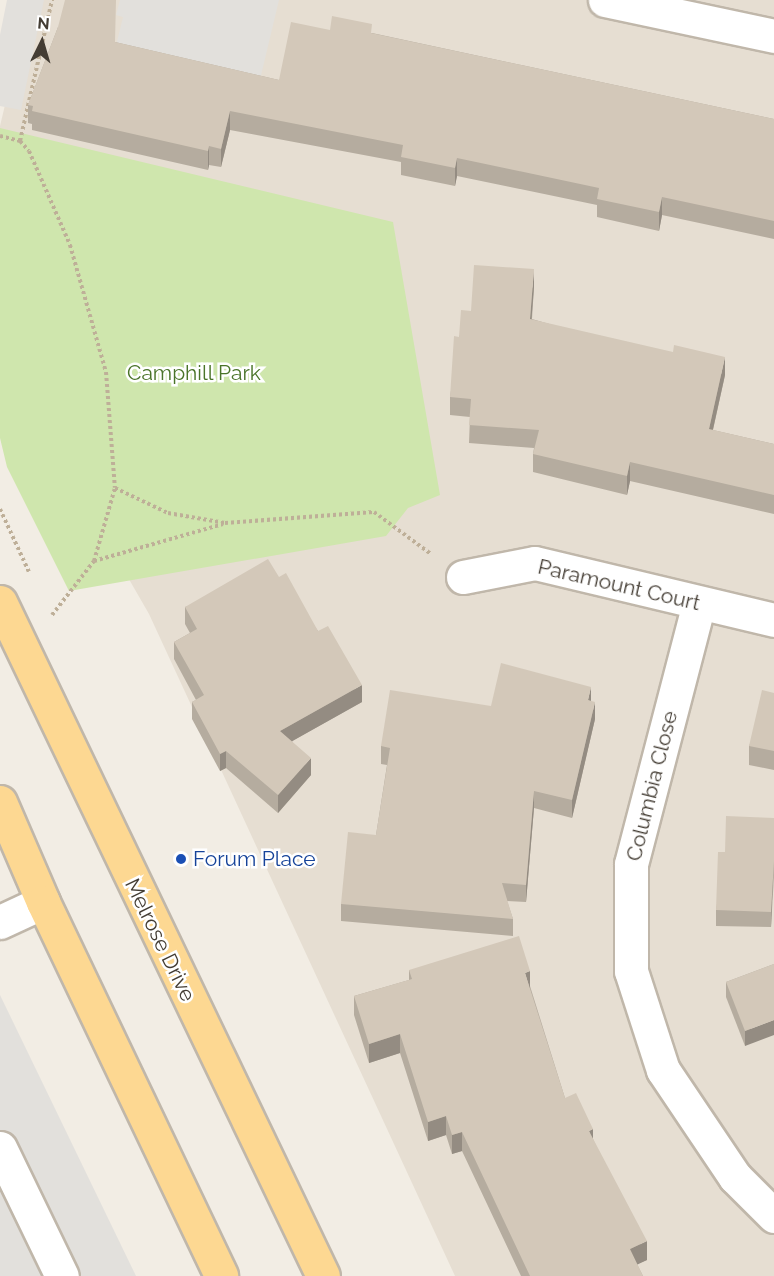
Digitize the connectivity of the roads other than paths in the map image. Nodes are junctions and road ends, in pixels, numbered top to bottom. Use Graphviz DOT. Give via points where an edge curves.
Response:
graph roads {
  1 [pos="605,0"];
  2 [pos="774,36"];
  3 [pos="463,577"];
  4 [pos="0,602"];
  5 [pos="699,603"];
  6 [pos="774,620"];
  7 [pos="0,802"];
  8 [pos="42,902"];
  9 [pos="0,922"];
  10 [pos="0,1148"];
  11 [pos="774,1216"];
  12 [pos="62,1276"];
  13 [pos="221,1276"];
  14 [pos="323,1276"];
  1 -- 2 [label="street"];
  3 -- 5 [label="street, Paramount Court" via="535,563"];
  4 -- 14 [label="main road, Melrose Drive"];
  5 -- 6 [label="street, Paramount Court"];
  5 -- 11 [label="street, Columbia Close" via="630,864 631,971 663,1070 735,1178"];
  7 -- 8 [label="main road"];
  8 -- 9 [label="street"];
  8 -- 13 [label="main road"];
  10 -- 12 [label="street"];
}
